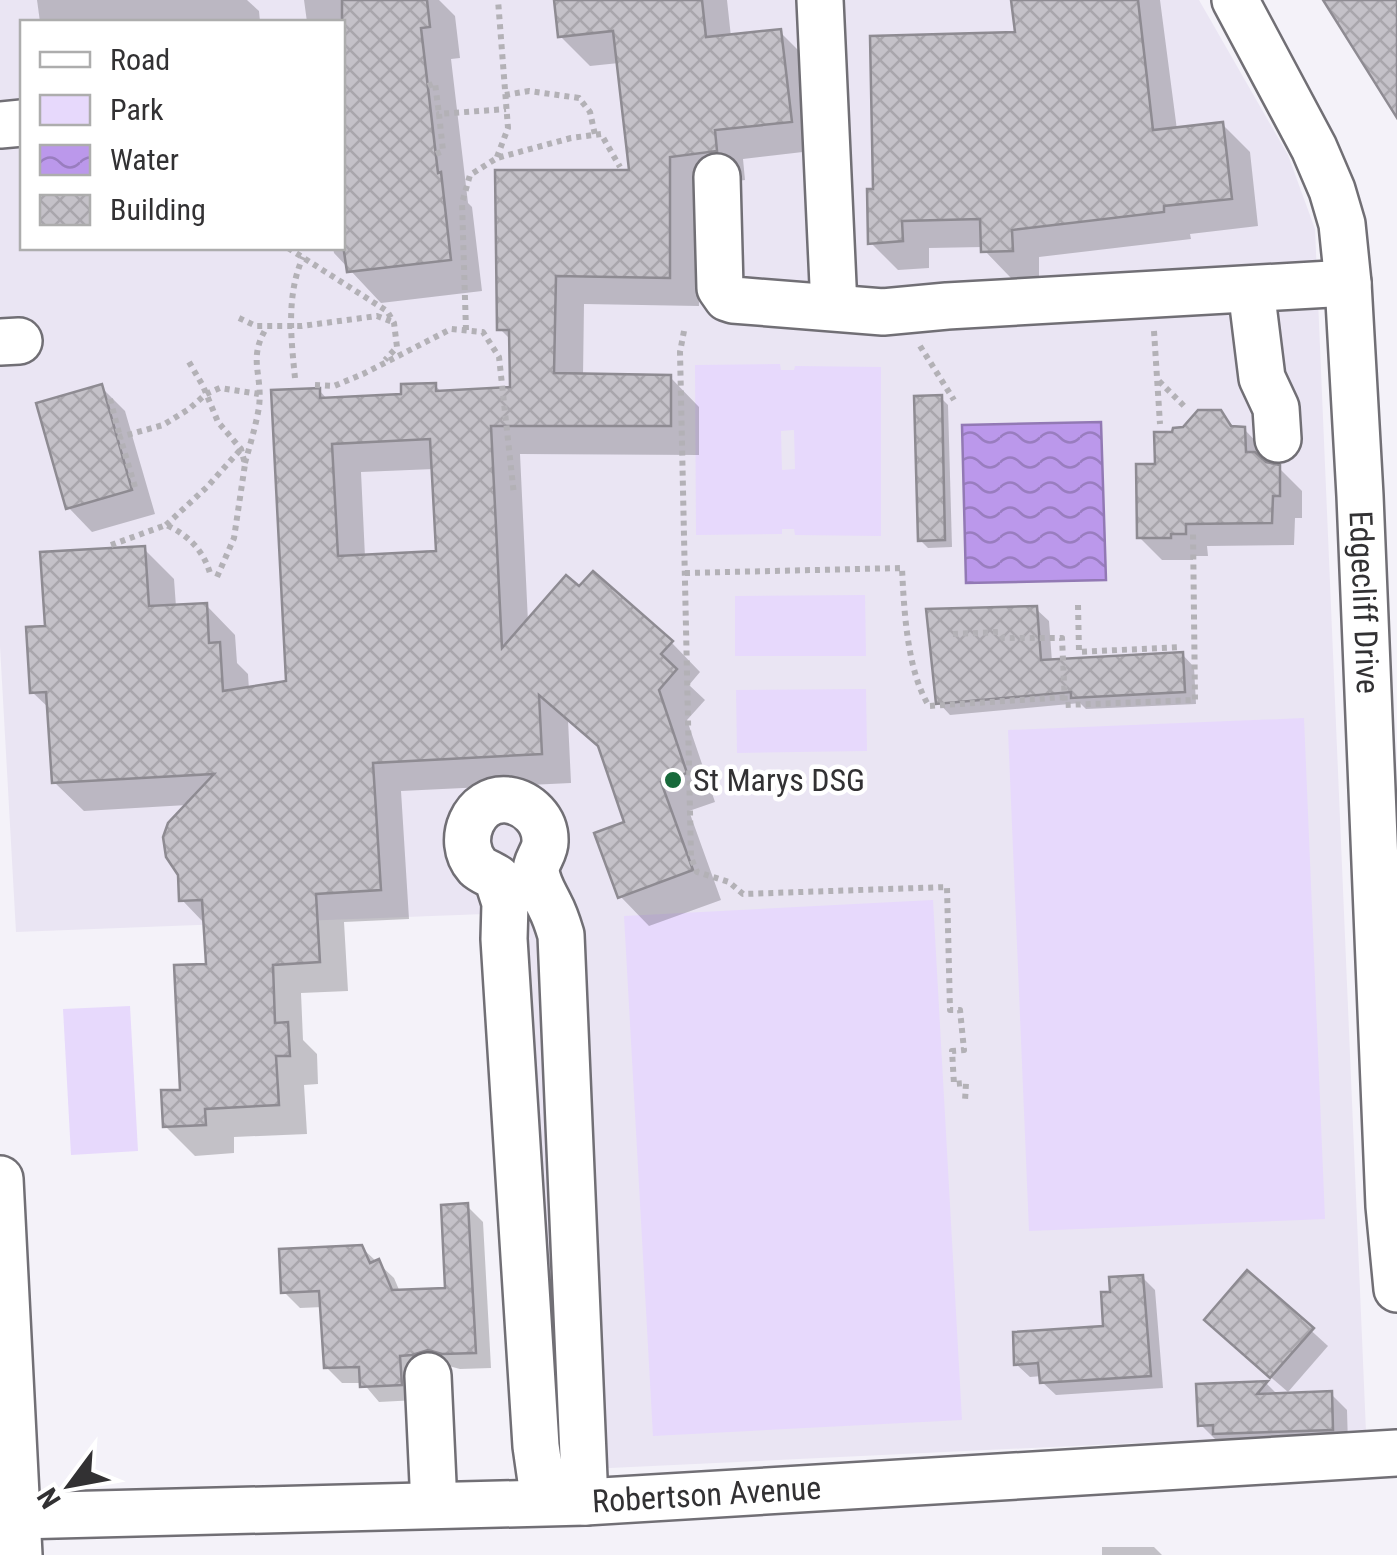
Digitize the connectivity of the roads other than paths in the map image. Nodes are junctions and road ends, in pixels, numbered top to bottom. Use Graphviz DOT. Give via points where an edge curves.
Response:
graph roads {
  1 [pos="820,0"];
  2 [pos="1234,0"];
  3 [pos="718,177"];
  4 [pos="1348,283"];
  5 [pos="1251,289"];
  6 [pos="834,307"];
  7 [pos="1278,439"];
  8 [pos="0,1179"];
  9 [pos="1397,1289"];
  10 [pos="428,1376"];
  11 [pos="1397,1453"];
  12 [pos="564,1502"];
  13 [pos="434,1505"];
  14 [pos="18,1536"];
  1 -- 6 [label="street"];
  2 -- 4 [label="street, Edgecliff Drive" via="1332,190"];
  3 -- 6 [label="street" via="722,293 732,300"];
  4 -- 5 [label="street"];
  4 -- 9 [label="street, Edgecliff Drive"];
  5 -- 6 [label="street" via="883,312"];
  5 -- 7 [label="street"];
  8 -- 14 [label="street"];
  10 -- 13 [label="street"];
  11 -- 12 [label="street, Robertson Avenue"];
  12 -- 12 [label="street" via="536,1446 505,903 497,878 478,866 467,846 469,824 483,806 504,799 525,805 541,820 546,843 535,867 561,935"];
  12 -- 13 [label="street, Robertson Avenue"];
  13 -- 14 [label="street, Robertson Avenue"];
}
